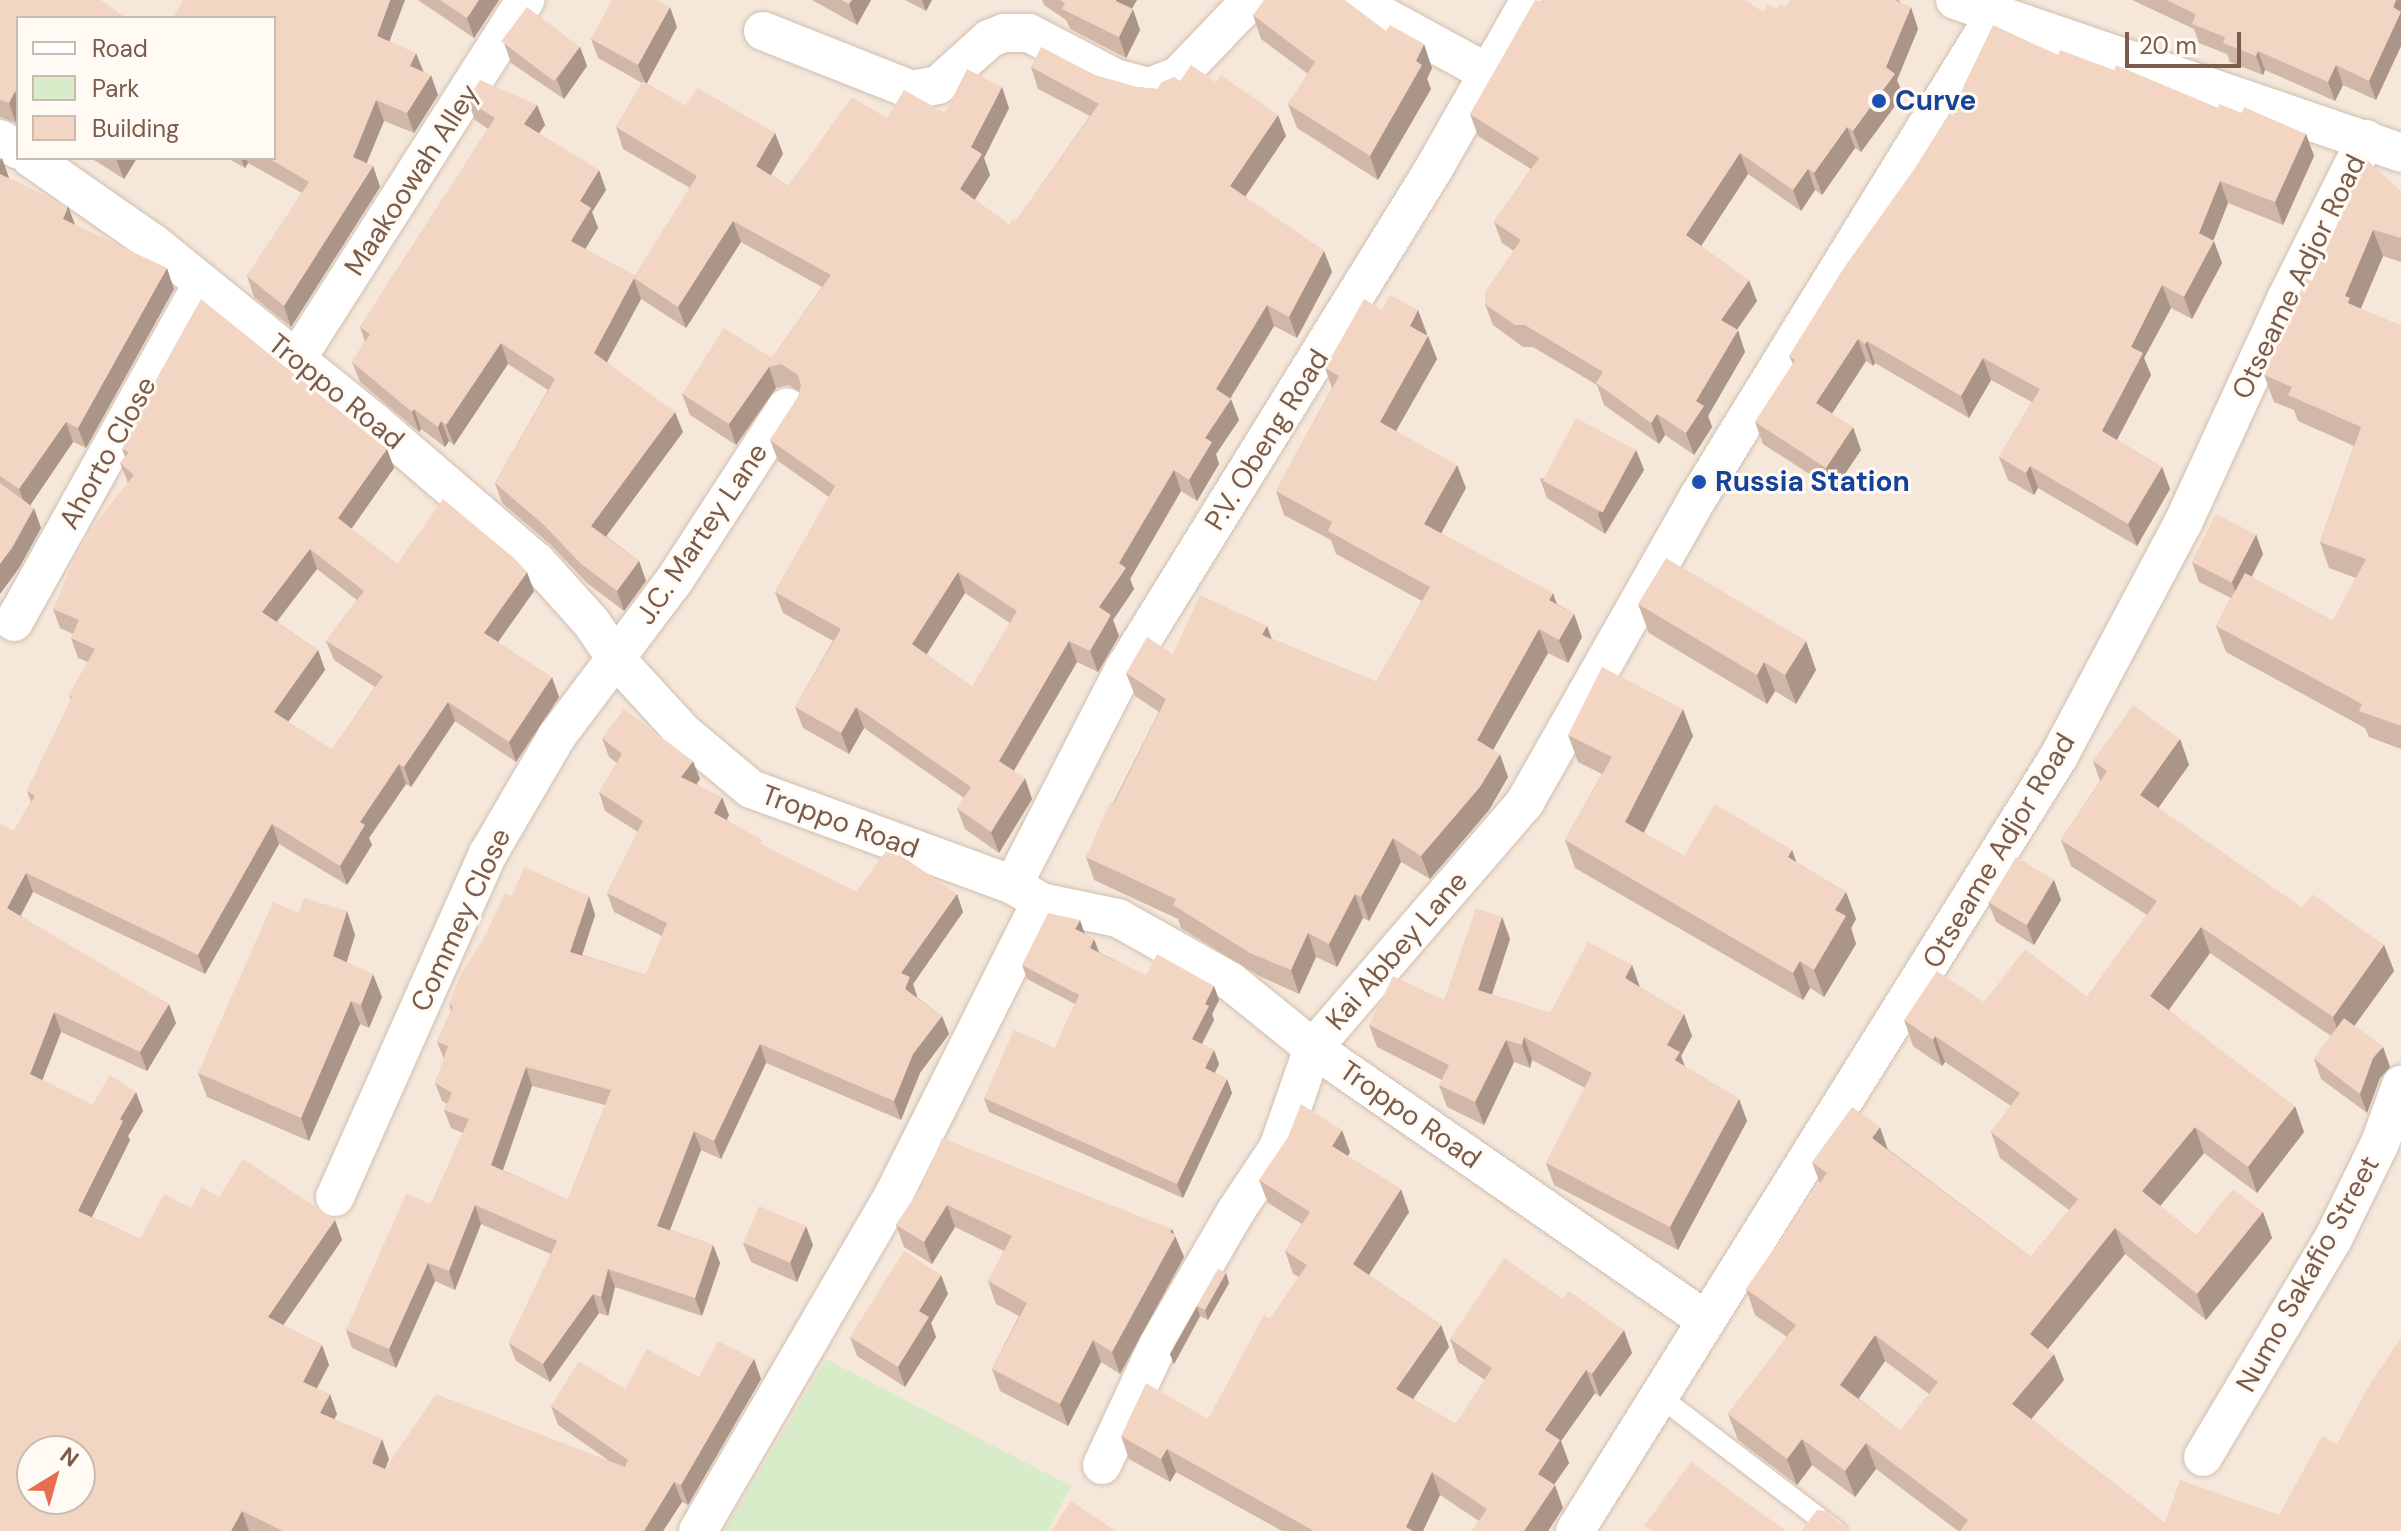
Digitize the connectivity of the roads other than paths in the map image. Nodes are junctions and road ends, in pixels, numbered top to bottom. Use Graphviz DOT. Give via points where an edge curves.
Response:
graph roads {
  1 [pos="525,0"];
  2 [pos="1251,0"];
  3 [pos="1354,0"];
  4 [pos="1530,0"];
  5 [pos="1955,0"];
  6 [pos="1996,13"];
  7 [pos="763,31"];
  8 [pos="1488,73"];
  9 [pos="2366,139"];
  10 [pos="2401,153"];
  11 [pos="34,160"];
  12 [pos="202,284"];
  13 [pos="296,360"];
  14 [pos="787,407"];
  15 [pos="14,622"];
  16 [pos="617,660"];
  17 [pos="1027,894"];
  18 [pos="1313,1048"];
  19 [pos="2401,1085"];
  20 [pos="335,1197"];
  21 [pos="1706,1320"];
  22 [pos="1659,1396"];
  23 [pos="2203,1457"];
  24 [pos="1102,1465"];
  25 [pos="698,1531"];
  26 [pos="1575,1531"];
  27 [pos="1836,1531"];
  1 -- 13 [label="street, Maakoowah Alley"];
  2 -- 7 [label="street" via="1178,76 1149,87 1115,78 1029,33 1004,33 989,39 938,85 912,90"];
  3 -- 8 [label="street"];
  4 -- 8 [label="street, P.V. Obeng Road"];
  5 -- 6 [label="street"];
  6 -- 9 [label="street"];
  6 -- 18 [label="street, Kai Abbey Lane" via="1699,496 1525,802"];
  8 -- 17 [label="street, P.V. Obeng Road" via="1123,671"];
  9 -- 10 [label="street"];
  9 -- 21 [label="street, Otseame Adjor Road" via="2183,523 2059,756"];
  11 -- 12 [label="street, Troppo Road"];
  12 -- 13 [label="street, Troppo Road"];
  12 -- 15 [label="street, Ahorto Close"];
  13 -- 16 [label="street, Troppo Road" via="537,562"];
  14 -- 16 [label="street, J.C. Martey Lane"];
  16 -- 17 [label="street, Troppo Road" via="684,733 751,789"];
  16 -- 20 [label="street, Commey Close" via="557,736 488,854"];
  17 -- 18 [label="street, Troppo Road" via="1118,918 1230,981"];
  17 -- 25 [label="street, P.V. Obeng Road" via="894,1194"];
  18 -- 21 [label="street, Troppo Road"];
  18 -- 24 [label="street, Kai Abbey Lane" via="1278,1148 1158,1345"];
  19 -- 23 [label="street, Numo Sakafio Street" via="2380,1143 2332,1241"];
  21 -- 22 [label="street, Otseame Adjor Road"];
  22 -- 26 [label="street, Otseame Adjor Road"];
  22 -- 27 [label="lane"];
}
